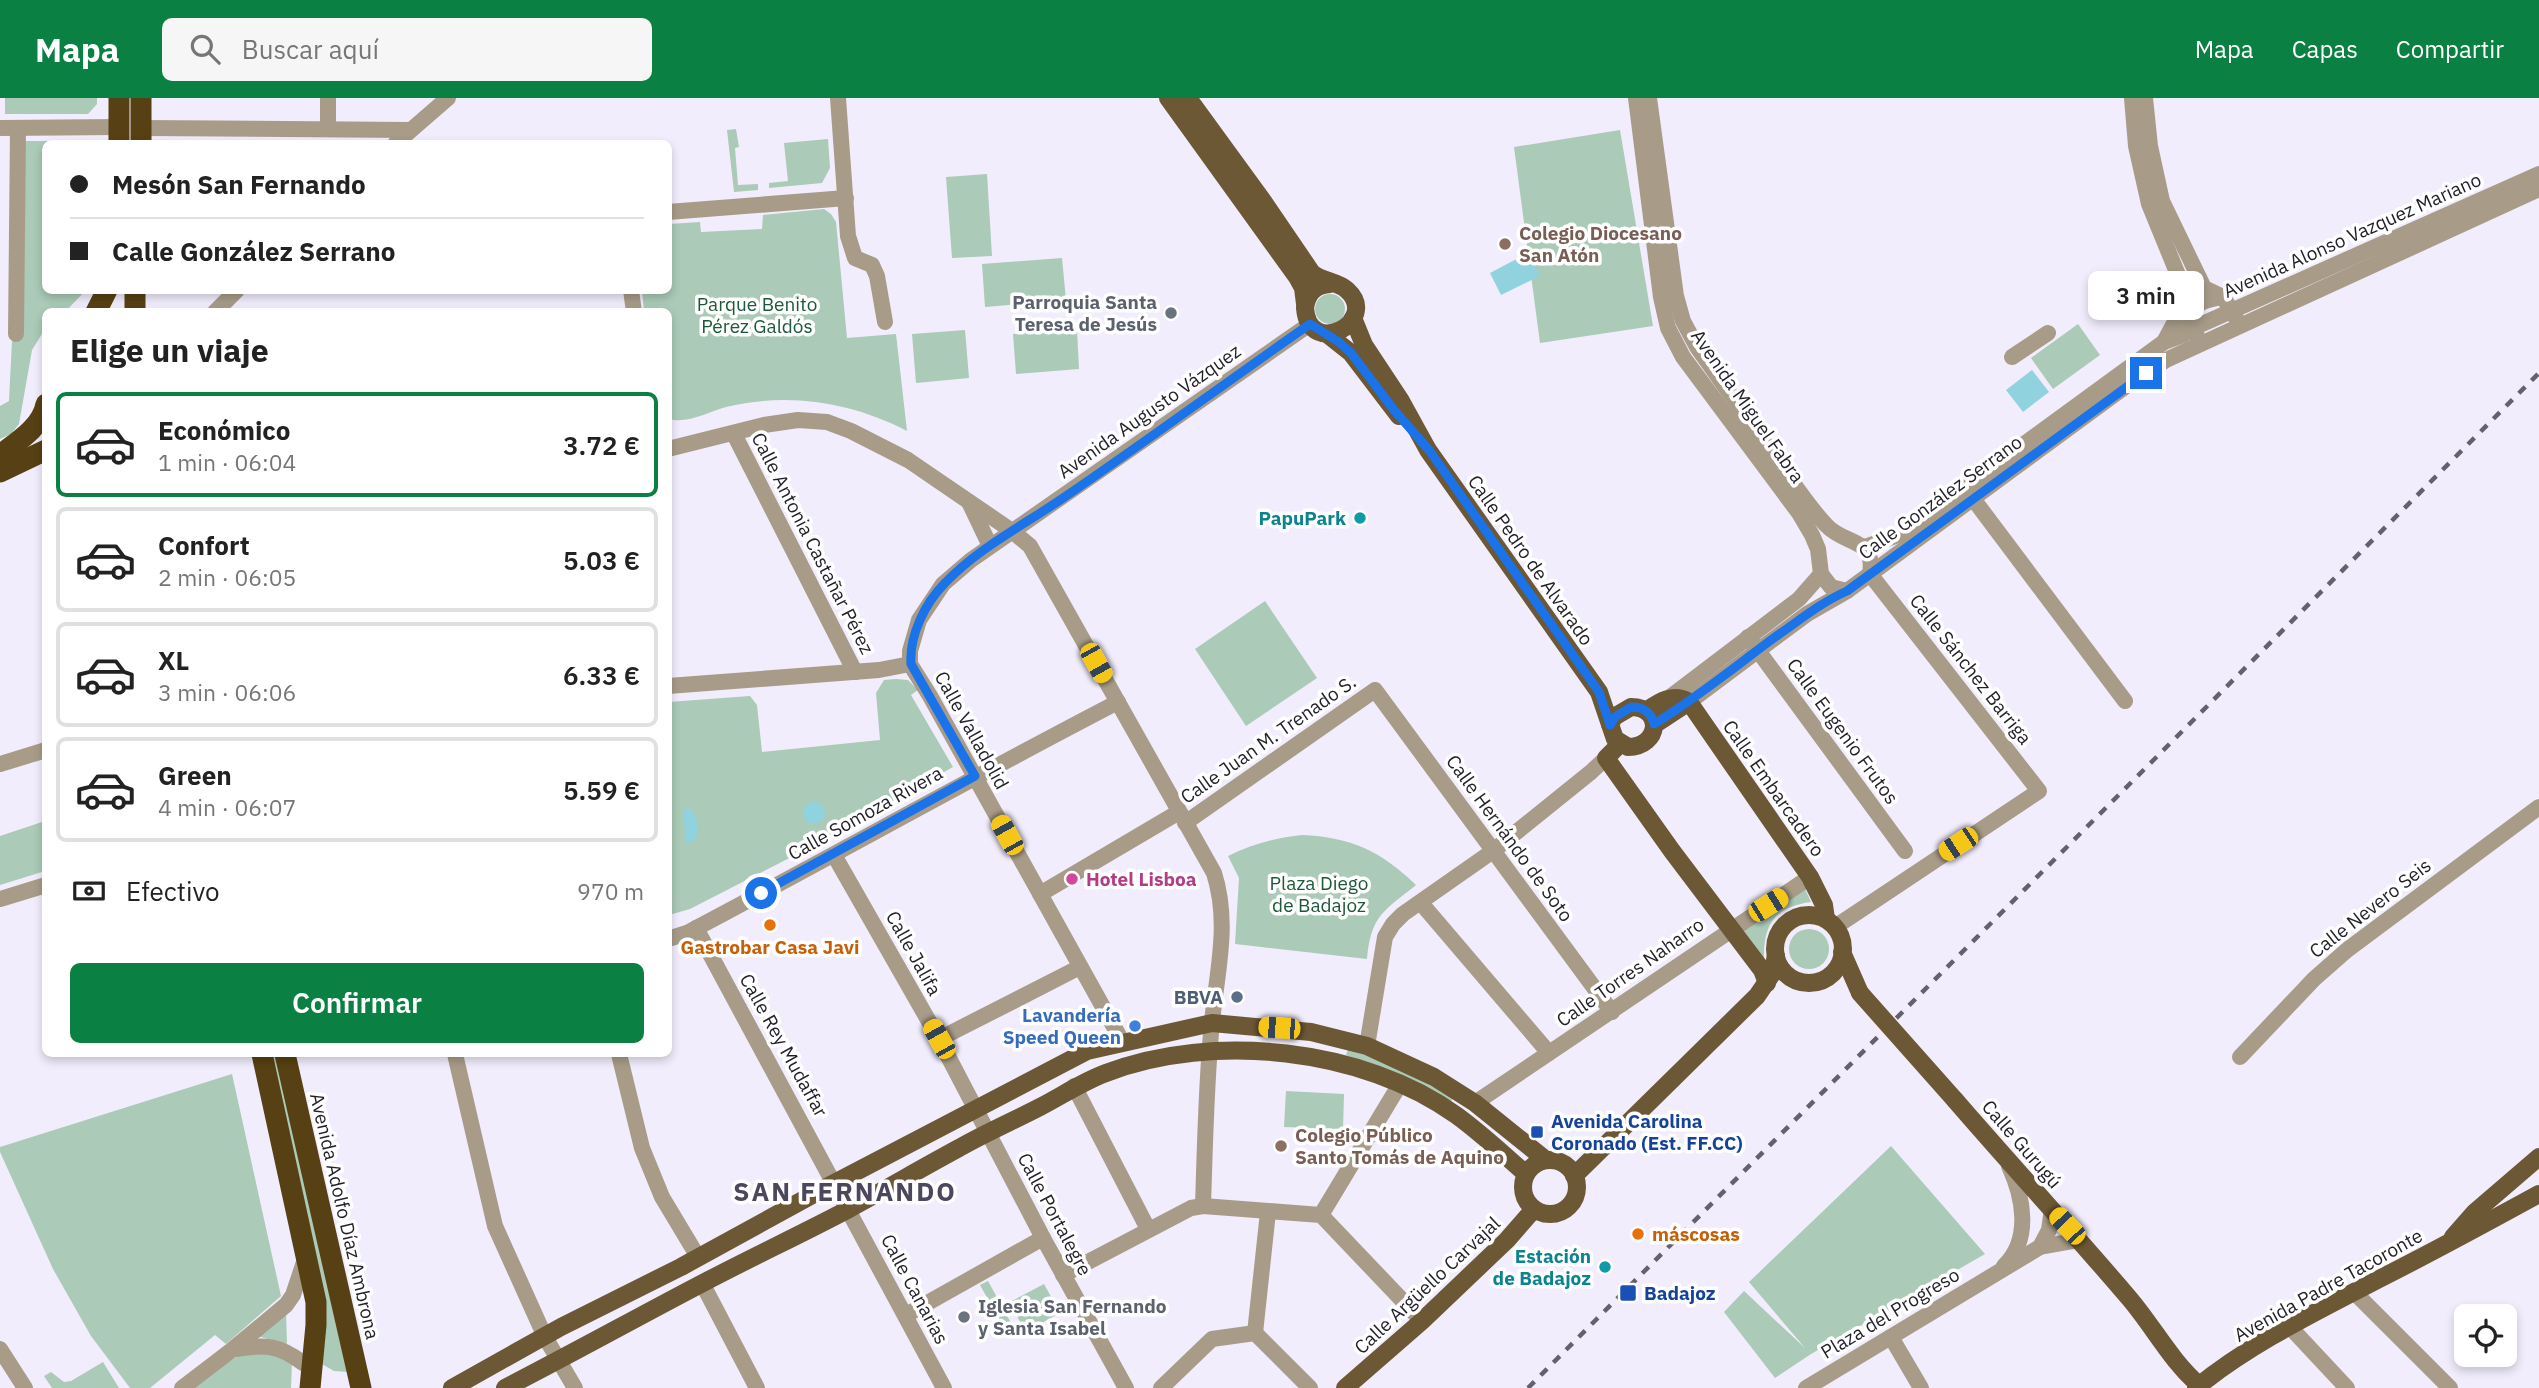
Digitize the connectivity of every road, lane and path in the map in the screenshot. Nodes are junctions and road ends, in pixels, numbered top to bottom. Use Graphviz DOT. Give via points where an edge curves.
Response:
graph roads {
  1 [pos="119,98"];
  2 [pos="141,98"];
  3 [pos="328,98"];
  4 [pos="448,98"];
  5 [pos="838,98"];
  6 [pos="1168,98"];
  7 [pos="1188,98"];
  8 [pos="1636,98"];
  9 [pos="1649,98"];
  10 [pos="2132,98"];
  11 [pos="2145,98"];
  12 [pos="0,128"];
  13 [pos="18,128"];
  14 [pos="328,130"];
  15 [pos="410,130"];
  16 [pos="119,135"];
  17 [pos="141,136"];
  18 [pos="399,140"];
  19 [pos="2539,174"];
  20 [pos="2539,189"];
  21 [pos="846,198"];
  22 [pos="672,212"];
  23 [pos="2161,215"];
  24 [pos="1330,284"];
  25 [pos="2202,285"];
  26 [pos="2185,292"];
  27 [pos="233,294"];
  28 [pos="2223,297"];
  29 [pos="1305,304"];
  30 [pos="219,308"];
  31 [pos="2232,312"];
  32 [pos="1353,318"];
  33 [pos="885,322"];
  34 [pos="1310,324"];
  35 [pos="2241,326"];
  36 [pos="2188,327"];
  37 [pos="2048,333"];
  38 [pos="16,334"];
  39 [pos="1327,334"];
  40 [pos="2221,335"];
  41 [pos="2164,342"];
  42 [pos="2203,344"];
  43 [pos="2012,357"];
  44 [pos="42,414"];
  45 [pos="734,433"];
  46 [pos="672,448"];
  47 [pos="1429,450"];
  48 [pos="42,452"];
  49 [pos="0,455"];
  50 [pos="0,472"];
  51 [pos="1969,493"];
  52 [pos="968,499"];
  53 [pos="1012,531"];
  54 [pos="1858,545"];
  55 [pos="990,547"];
  56 [pos="1889,561"];
  57 [pos="1821,569"];
  58 [pos="1870,574"];
  59 [pos="1851,588"];
  60 [pos="1884,592"];
  61 [pos="1752,643"];
  62 [pos="911,664"];
  63 [pos="855,672"];
  64 [pos="672,685"];
  65 [pos="1376,690"];
  66 [pos="1599,692"];
  67 [pos="1670,697"];
  68 [pos="2125,701"];
  69 [pos="1118,702"];
  70 [pos="1696,703"];
  71 [pos="1644,714"];
  72 [pos="1610,725"];
  73 [pos="1620,744"];
  74 [pos="42,751"];
  75 [pos="1606,758"];
  76 [pos="0,764"];
  77 [pos="975,776"];
  78 [pos="2539,807"];
  79 [pos="1182,818"];
  80 [pos="1493,851"];
  81 [pos="1905,851"];
  82 [pos="834,855"];
  83 [pos="1810,877"];
  84 [pos="42,886"];
  85 [pos="1040,894"];
  86 [pos="0,899"];
  87 [pos="1421,903"];
  88 [pos="1831,923"];
  89 [pos="696,928"];
  90 [pos="1732,928"];
  91 [pos="672,937"];
  92 [pos="1842,951"];
  93 [pos="1776,956"];
  94 [pos="1080,967"];
  95 [pos="1796,979"];
  96 [pos="1819,980"];
  97 [pos="1762,990"];
  98 [pos="1860,993"];
  99 [pos="1612,1012"];
  100 [pos="1212,1023"];
  101 [pos="939,1039"];
  102 [pos="1123,1044"];
  103 [pos="1367,1046"];
  104 [pos="1210,1052"];
  105 [pos="1549,1053"];
  106 [pos="263,1057"];
  107 [pos="286,1057"];
  108 [pos="456,1057"];
  109 [pos="621,1057"];
  110 [pos="2240,1057"];
  111 [pos="1400,1084"];
  112 [pos="1074,1086"];
  113 [pos="1475,1102"];
  114 [pos="976,1109"];
  115 [pos="988,1133"];
  116 [pos="2539,1157"];
  117 [pos="1546,1160"];
  118 [pos="2007,1160"];
  119 [pos="1526,1174"];
  120 [pos="1574,1176"];
  121 [pos="835,1183"];
  122 [pos="2539,1194"];
  123 [pos="1203,1206"];
  124 [pos="849,1209"];
  125 [pos="1534,1209"];
  126 [pos="2052,1209"];
  127 [pos="1268,1212"];
  128 [pos="1321,1215"];
  129 [pos="1148,1229"];
  130 [pos="1043,1238"];
  131 [pos="2079,1240"];
  132 [pos="2446,1245"];
  133 [pos="2040,1247"];
  134 [pos="307,1251"];
  135 [pos="698,1257"];
  136 [pos="1996,1273"];
  137 [pos="1063,1275"];
  138 [pos="702,1283"];
  139 [pos="2354,1292"];
  140 [pos="906,1315"];
  141 [pos="1422,1321"];
  142 [pos="2290,1327"];
  143 [pos="1255,1333"];
  144 [pos="545,1336"];
  145 [pos="1891,1337"];
  146 [pos="0,1349"];
  147 [pos="233,1349"];
  148 [pos="559,1360"];
  149 [pos="303,1363"];
  150 [pos="2200,1387"];
  151 [pos="25,1388"];
  152 [pos="182,1388"];
  153 [pos="310,1388"];
  154 [pos="361,1388"];
  155 [pos="452,1388"];
  156 [pos="505,1388"];
  157 [pos="575,1388"];
  158 [pos="757,1388"];
  159 [pos="944,1388"];
  160 [pos="1126,1388"];
  161 [pos="1161,1388"];
  162 [pos="1310,1388"];
  163 [pos="1345,1388"];
  164 [pos="1806,1388"];
  165 [pos="1921,1388"];
  166 [pos="2347,1388"];
  167 [pos="2450,1388"];
  1 -- 16 [label="highway"];
  2 -- 17 [label="highway"];
  3 -- 14 [label="street"];
  4 -- 15 [label="street"];
  5 -- 21 [label="street"];
  6 -- 29 [label="main road" via="1297,277"];
  7 -- 24 [label="main road" via="1309,270"];
  8 -- 57 [label="street, Avenida Miguel Fabra" via="1668,328 1683,357 1799,513 1812,535"];
  9 -- 54 [label="street, Avenida Miguel Fabra" via="1683,321 1805,500 1834,533"];
  10 -- 23 [label="street" via="2136,146"];
  11 -- 23 [label="street"];
  12 -- 13 [label="street"];
  13 -- 16 [label="street"];
  13 -- 38 [label="street"];
  14 -- 15 [label="street"];
  14 -- 17 [label="street"];
  15 -- 18 [label="street"];
  19 -- 31 [label="street, Avenida Alonso Vazquez Mariano"];
  20 -- 35 [label="street, Avenida Alonso Vazquez Mariano"];
  21 -- 22 [label="street"];
  21 -- 33 [label="street" via="855,258 872,265"];
  23 -- 25 [label="street"];
  23 -- 26 [label="street"];
  24 -- 29 [label="main road" via="1312,292"];
  24 -- 32 [label="main road" via="1349,292"];
  25 -- 26 [label="street"];
  25 -- 28 [label="street"];
  26 -- 36 [label="street"];
  26 -- 41 [label="street"];
  27 -- 30 [label="street"];
  28 -- 31 [label="street"];
  28 -- 36 [label="street, Calle González Serrano" via="2196,304"];
  29 -- 34 [label="main road"];
  31 -- 35 [label="street"];
  31 -- 36 [label="street, Avenida Alonso Vazquez Mariano"];
  32 -- 39 [label="main road" via="1340,332"];
  32 -- 47 [label="main road, Calle Pedro de Alvarado" via="1364,345"];
  34 -- 39 [label="main road"];
  34 -- 53 [label="street, Avenida Augusto Vázquez"];
  35 -- 40 [label="street, Avenida Alonso Vazquez Mariano"];
  36 -- 41 [label="street, Calle González Serrano"];
  36 -- 42 [label="street"];
  37 -- 43 [label="street"];
  39 -- 47 [label="main road, Calle Pedro de Alvarado" via="1351,353"];
  40 -- 42 [label="street, Calle González Serrano"];
  41 -- 51 [label="street, Calle González Serrano"];
  42 -- 51 [label="street, Calle González Serrano" via="2166,360"];
  44 -- 49 [label="highway" via="29,433"];
  45 -- 46 [label="street"];
  45 -- 52 [label="street" via="798,420 827,422 891,450"];
  45 -- 63 [label="street, Calle Antonia Castañar Pérez"];
  47 -- 66 [label="main road, Calle Pedro de Alvarado"];
  48 -- 50 [label="highway"];
  51 -- 54 [label="street, Calle González Serrano" via="1901,534"];
  51 -- 56 [label="street, Calle González Serrano"];
  51 -- 68 [label="street"];
  52 -- 53 [label="street"];
  52 -- 55 [label="street"];
  53 -- 55 [label="street, Calle Valladolid"];
  53 -- 69 [label="street" via="1030,546"];
  54 -- 57 [label="street, Calle González Serrano" via="1838,544 1830,549"];
  54 -- 58 [label="street" via="1871,557"];
  55 -- 62 [label="street, Calle Valladolid" via="943,584 919,620"];
  56 -- 58 [label="street, Calle González Serrano"];
  56 -- 60 [label="street"];
  57 -- 59 [label="street" via="1831,587"];
  57 -- 61 [label="street, Calle González Serrano" via="1799,599"];
  58 -- 59 [label="street, Calle González Serrano"];
  58 -- 60 [label="street, Calle Sánchez Barriga"];
  59 -- 60 [label="street"];
  59 -- 61 [label="street, Calle González Serrano"];
  60 -- 88 [label="street, Calle Sánchez Barriga" via="2039,791"];
  61 -- 67 [label="street, Calle González Serrano"];
  61 -- 70 [label="street, Calle González Serrano"];
  61 -- 81 [label="street, Calle Eugenio Frutos"];
  62 -- 63 [label="street"];
  62 -- 77 [label="street, Calle Valladolid"];
  63 -- 64 [label="street"];
  65 -- 79 [label="street, Calle Juan M. Trenado S."];
  65 -- 80 [label="street, Calle Hernándo de Soto"];
  66 -- 71 [label="main road, Calle Pedro de Alvarado"];
  66 -- 72 [label="main road, Calle Pedro de Alvarado"];
  67 -- 70 [label="main road"];
  67 -- 71 [label="main road"];
  69 -- 77 [label="street, Calle Somoza Rivera"];
  69 -- 79 [label="street"];
  70 -- 71 [label="main road"];
  70 -- 83 [label="main road, Calle Embarcadero"];
  71 -- 72 [label="main road" via="1615,717"];
  71 -- 73 [label="main road" via="1651,737 1641,745"];
  72 -- 73 [label="main road"];
  73 -- 75 [label="main road"];
  74 -- 76 [label="street"];
  75 -- 80 [label="street"];
  75 -- 90 [label="main road"];
  77 -- 82 [label="street, Calle Somoza Rivera"];
  77 -- 85 [label="street, Calle Valladolid"];
  78 -- 110 [label="street, Calle Nevero Seis" via="2347,950"];
  79 -- 85 [label="street, Calle Juan M. Trenado S."];
  79 -- 100 [label="street" via="1214,873 1221,895 1223,937"];
  80 -- 87 [label="street"];
  80 -- 99 [label="street, Calle Hernándo de Soto"];
  82 -- 89 [label="street, Calle Somoza Rivera"];
  82 -- 101 [label="street, Calle Jalifa"];
  83 -- 88 [label="main road, Calle Embarcadero"];
  83 -- 90 [label="street, Calle Torres Naharro"];
  84 -- 86 [label="street"];
  85 -- 94 [label="street, Calle Valladolid"];
  87 -- 103 [label="street" via="1393,923 1385,937"];
  87 -- 105 [label="street"];
  88 -- 92 [label="main road"];
  88 -- 93 [label="main road" via="1808,915 1790,920 1777,940"];
  89 -- 91 [label="street, Calle Somoza Rivera"];
  89 -- 121 [label="street, Calle Rey Mudaffar"];
  90 -- 97 [label="main road" via="1762,970"];
  90 -- 99 [label="street, Calle Torres Naharro"];
  92 -- 96 [label="main road" via="1838,967"];
  92 -- 98 [label="main road, Calle Gurugú"];
  93 -- 95 [label="main road" via="1783,971"];
  93 -- 97 [label="main road"];
  94 -- 101 [label="street"];
  94 -- 102 [label="street, Calle Valladolid"];
  95 -- 96 [label="main road"];
  95 -- 97 [label="main road"];
  96 -- 98 [label="main road"];
  97 -- 120 [label="main road"];
  98 -- 118 [label="main road, Calle Gurugú, bridge"];
  99 -- 105 [label="street, Calle Torres Naharro"];
  100 -- 102 [label="main road"];
  100 -- 103 [label="main road" via="1311,1032"];
  100 -- 104 [label="street"];
  101 -- 114 [label="street, Calle Jalifa"];
  102 -- 114 [label="main road" via="1087,1051"];
  103 -- 113 [label="main road"];
  104 -- 111 [label="main road" via="1311,1056"];
  104 -- 112 [label="main road" via="1153,1060"];
  104 -- 123 [label="street"];
  105 -- 113 [label="street, Calle Torres Naharro"];
  106 -- 134 [label="highway"];
  107 -- 154 [label="highway, Avenida Adolfo Díaz Ambrona"];
  108 -- 144 [label="street" via="495,1226"];
  109 -- 135 [label="street" via="642,1147 662,1197"];
  111 -- 119 [label="main road" via="1456,1115"];
  111 -- 128 [label="street"];
  112 -- 115 [label="main road"];
  112 -- 129 [label="street"];
  113 -- 117 [label="main road"];
  114 -- 115 [label="street, Calle Portalegre"];
  114 -- 121 [label="main road"];
  115 -- 124 [label="main road"];
  115 -- 130 [label="street, Calle Portalegre"];
  116 -- 132 [label="main road" via="2474,1212"];
  117 -- 119 [label="main road"];
  117 -- 120 [label="main road" via="1563,1163"];
  118 -- 126 [label="main road, Calle Gurugú"];
  118 -- 136 [label="street, Plaza del Progreso" via="2019,1187 2021,1234 2008,1262"];
  119 -- 125 [label="main road" via="1525,1197"];
  120 -- 125 [label="main road" via="1576,1193 1567,1208 1550,1214"];
  121 -- 124 [label="street, Calle Rey Mudaffar"];
  121 -- 135 [label="main road"];
  122 -- 132 [label="main road, Avenida Padre Tacoronte"];
  123 -- 127 [label="street"];
  123 -- 129 [label="street"];
  124 -- 138 [label="main road"];
  124 -- 140 [label="street, Calle Canarias"];
  125 -- 141 [label="main road, Calle Argüello Carvajal"];
  126 -- 131 [label="main road, Calle Gurugú"];
  126 -- 133 [label="street"];
  127 -- 128 [label="street"];
  127 -- 143 [label="street"];
  128 -- 141 [label="street"];
  129 -- 137 [label="street"];
  130 -- 137 [label="street, Calle Portalegre"];
  130 -- 140 [label="street"];
  131 -- 133 [label="street, Plaza del Progreso"];
  131 -- 150 [label="main road, Calle Gurugú"];
  132 -- 139 [label="main road, Avenida Padre Tacoronte"];
  133 -- 136 [label="street, Plaza del Progreso"];
  134 -- 147 [label="street" via="293,1295"];
  134 -- 153 [label="highway" via="316,1302"];
  135 -- 144 [label="main road"];
  136 -- 145 [label="street, Plaza del Progreso"];
  137 -- 160 [label="street, Calle Portalegre"];
  138 -- 148 [label="main road"];
  138 -- 158 [label="street"];
  139 -- 142 [label="main road, Avenida Padre Tacoronte"];
  139 -- 167 [label="street"];
  140 -- 159 [label="street, Calle Canarias"];
  141 -- 163 [label="main road, Calle Argüello Carvajal"];
  142 -- 150 [label="main road, Avenida Padre Tacoronte" via="2223,1367"];
  142 -- 166 [label="street"];
  143 -- 161 [label="street" via="1212,1339"];
  143 -- 162 [label="street"];
  144 -- 148 [label="street"];
  144 -- 155 [label="main road"];
  145 -- 164 [label="street, Plaza del Progreso"];
  145 -- 165 [label="street"];
  146 -- 151 [label="street"];
  147 -- 149 [label="street" via="278,1348"];
  147 -- 152 [label="street"];
  148 -- 156 [label="main road"];
  148 -- 157 [label="street"];
}
